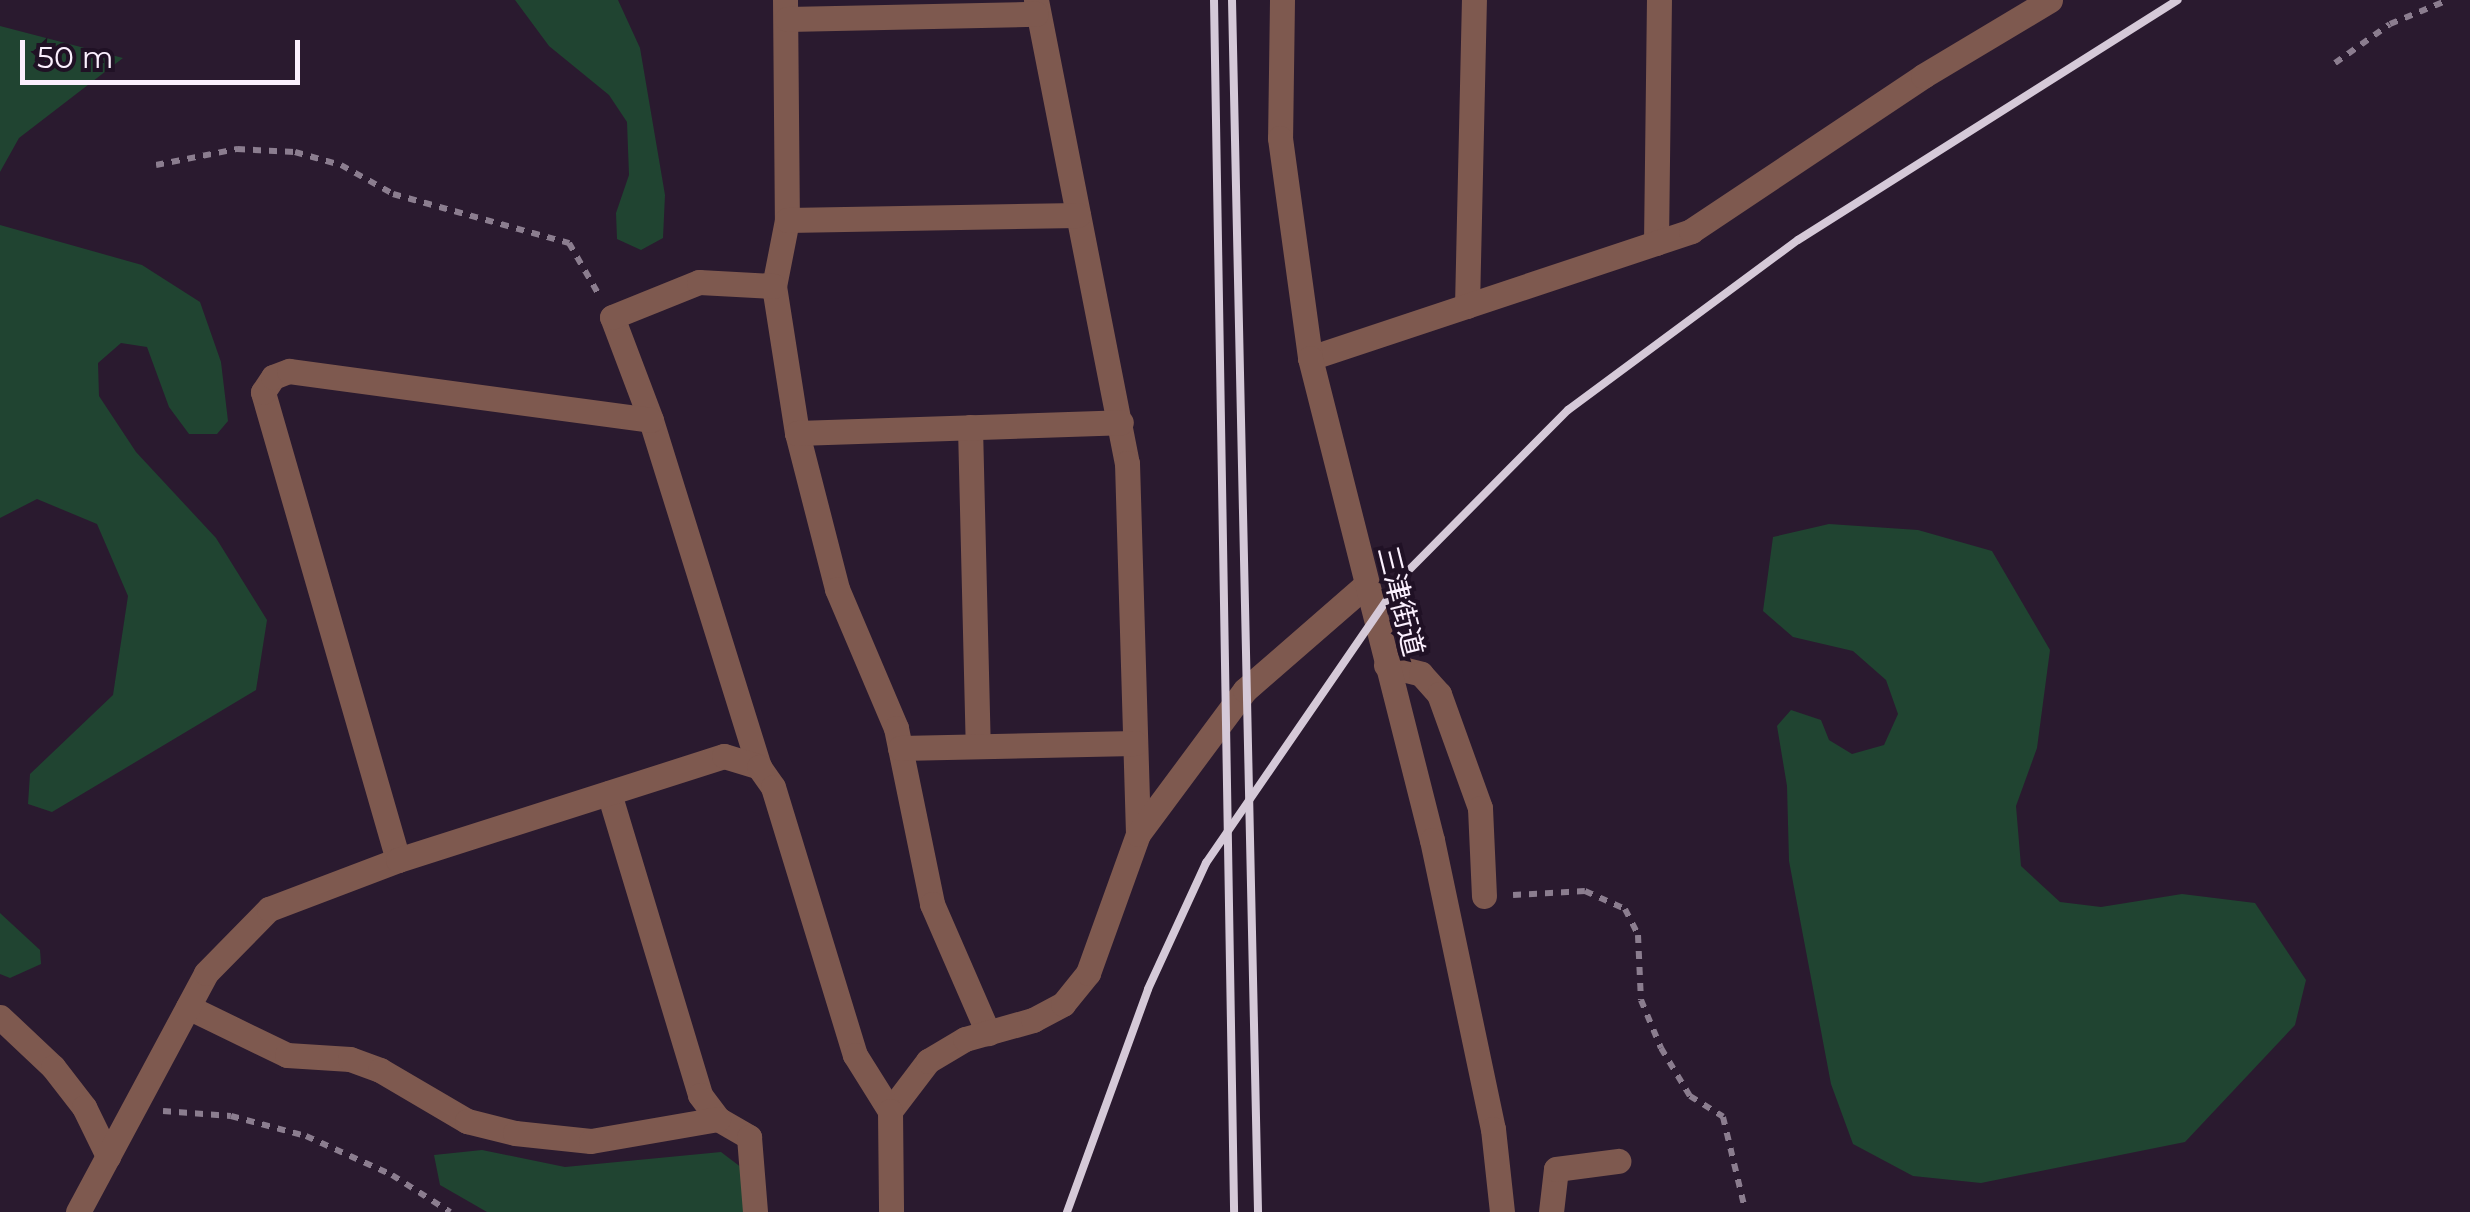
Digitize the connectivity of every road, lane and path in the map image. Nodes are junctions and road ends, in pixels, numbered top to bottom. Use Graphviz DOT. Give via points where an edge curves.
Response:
graph roads {
  1 [pos="1282,0"];
  2 [pos="1474,0"];
  3 [pos="1659,0"];
  4 [pos="2448,0"];
  5 [pos="2039,3"];
  6 [pos="1036,7"];
  7 [pos="786,9"];
  8 [pos="2335,63"];
  9 [pos="156,165"];
  10 [pos="1078,216"];
  11 [pos="787,220"];
  12 [pos="1656,243"];
  13 [pos="774,286"];
  14 [pos="1468,306"];
  15 [pos="612,317"];
  16 [pos="1310,358"];
  17 [pos="650,420"];
  18 [pos="1121,422"];
  19 [pos="970,426"];
  20 [pos="797,433"];
  21 [pos="1366,585"];
  22 [pos="1386,666"];
  23 [pos="1135,743"];
  24 [pos="978,745"];
  25 [pos="900,748"];
  26 [pos="759,766"];
  27 [pos="609,793"];
  28 [pos="1138,834"];
  29 [pos="398,860"];
  30 [pos="1484,896"];
  31 [pos="188,1007"];
  32 [pos="0,1017"];
  33 [pos="988,1032"];
  34 [pos="132,1110"];
  35 [pos="890,1111"];
  36 [pos="718,1119"];
  37 [pos="108,1156"];
  38 [pos="1618,1161"];
  39 [pos="1744,1205"];
  40 [pos="78,1212"];
  41 [pos="450,1212"];
  42 [pos="756,1212"];
  43 [pos="890,1212"];
  44 [pos="1502,1212"];
  45 [pos="1552,1212"];
  1 -- 16 [label="street, 三津街道" via="1280,138"];
  2 -- 14 [label="street"];
  3 -- 12 [label="street"];
  4 -- 8 [label="path" via="2390,24"];
  5 -- 12 [label="street" via="1691,231"];
  6 -- 7 [label="street"];
  6 -- 10 [label="street"];
  7 -- 11 [label="street"];
  9 -- 15 [label="path" via="237,149 295,152 341,165 393,194 569,243"];
  10 -- 11 [label="street"];
  10 -- 18 [label="street"];
  11 -- 13 [label="street"];
  12 -- 14 [label="street"];
  13 -- 15 [label="street" via="699,282"];
  13 -- 20 [label="street"];
  14 -- 16 [label="street"];
  15 -- 17 [label="street"];
  16 -- 21 [label="street, 三津街道"];
  17 -- 26 [label="street"];
  17 -- 29 [label="street" via="307,372 272,377 262,392"];
  18 -- 19 [label="street"];
  18 -- 23 [label="street"];
  19 -- 20 [label="street"];
  19 -- 24 [label="street"];
  20 -- 25 [label="street" via="814,520"];
  21 -- 22 [label="street, 三津街道"];
  21 -- 28 [label="street" via="1246,690"];
  22 -- 30 [label="street" via="1421,674 1440,694 1480,808"];
  22 -- 44 [label="street, 三津街道" via="1493,1129"];
  23 -- 24 [label="street"];
  23 -- 28 [label="street"];
  24 -- 25 [label="street"];
  25 -- 33 [label="street" via="932,904"];
  26 -- 27 [label="street" via="724,756"];
  26 -- 35 [label="street" via="773,787 856,1055"];
  27 -- 29 [label="street"];
  27 -- 36 [label="street" via="686,1060"];
  28 -- 33 [label="street" via="1088,973 1063,1004"];
  29 -- 31 [label="street" via="269,910 236,936"];
  30 -- 39 [label="path" via="1585,891 1625,910 1638,935 1641,1000 1690,1096 1723,1117"];
  31 -- 34 [label="street"];
  31 -- 36 [label="street" via="287,1054 350,1059 380,1070 467,1122 515,1133 592,1141"];
  32 -- 37 [label="street" via="54,1067"];
  33 -- 35 [label="street" via="928,1061"];
  34 -- 37 [label="street"];
  34 -- 41 [label="path" via="231,1116 306,1136 392,1175"];
  35 -- 43 [label="street"];
  36 -- 42 [label="street" via="749,1137"];
  37 -- 40 [label="street"];
  38 -- 45 [label="street" via="1556,1169"];
}
